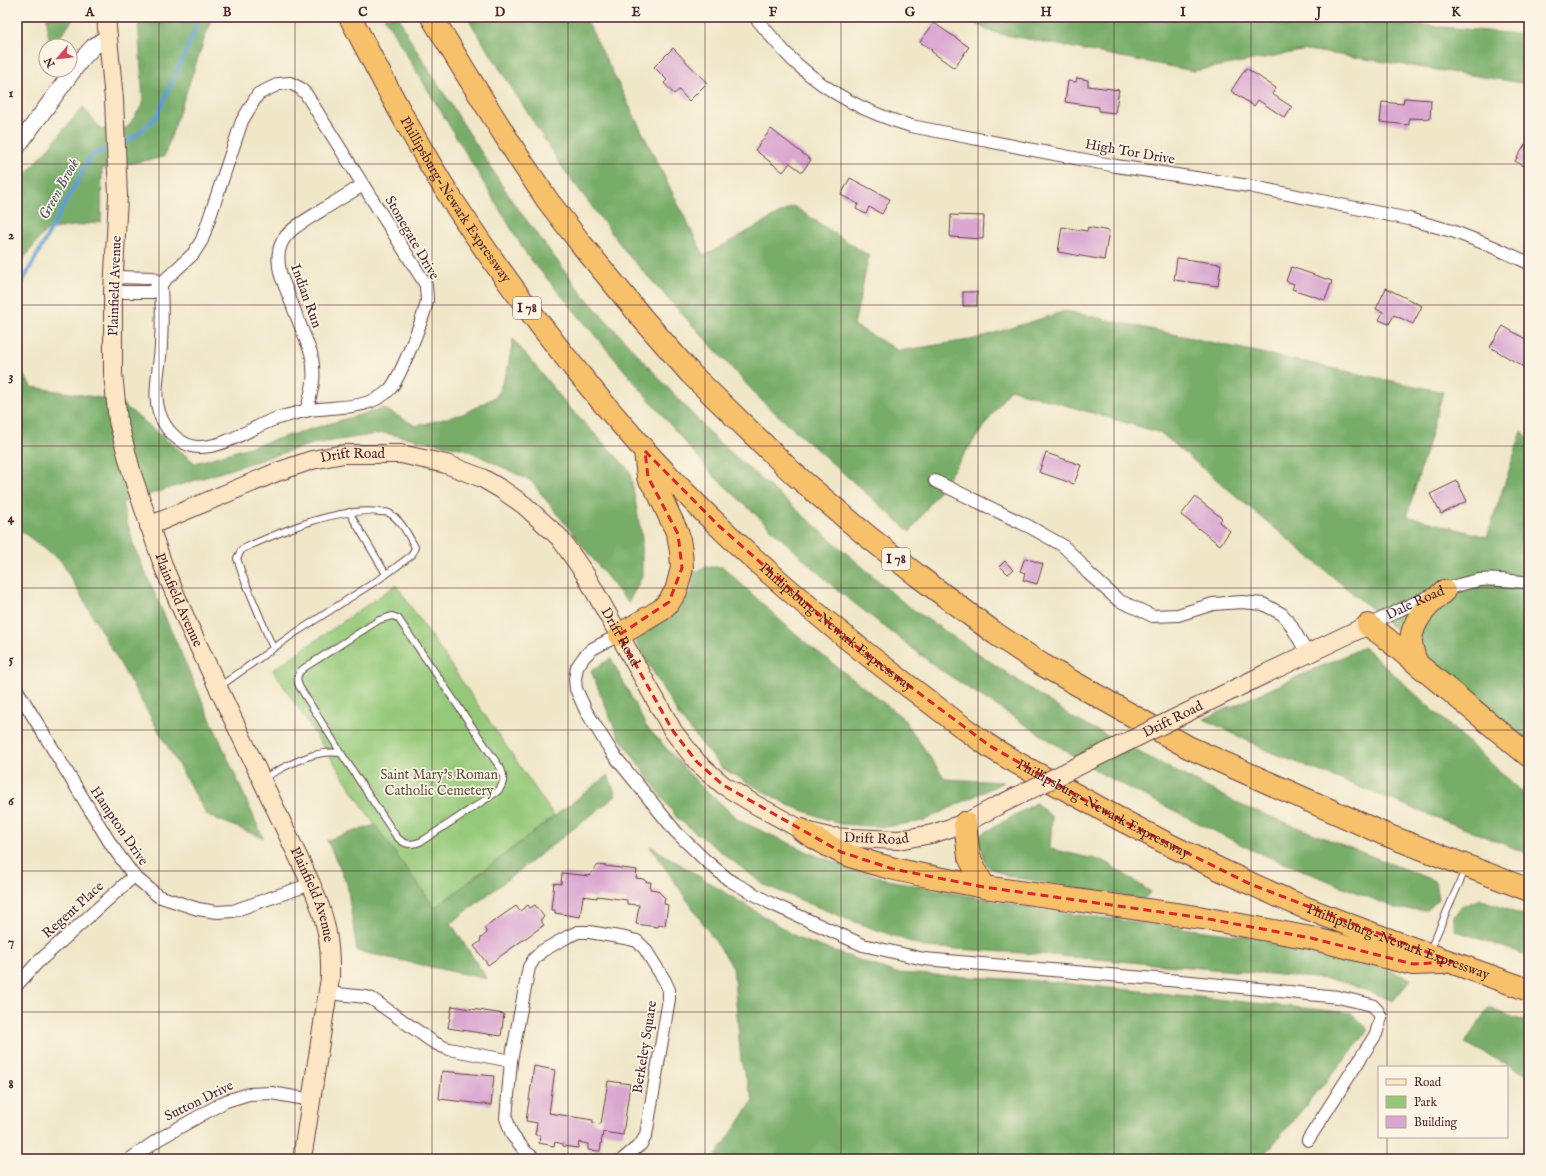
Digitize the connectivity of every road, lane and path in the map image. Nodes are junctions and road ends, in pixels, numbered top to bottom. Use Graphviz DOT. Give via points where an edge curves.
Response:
graph roads {
  1 [pos="106,17"];
  2 [pos="350,17"];
  3 [pos="432,17"];
  4 [pos="755,17"];
  5 [pos="109,36"];
  6 [pos="17,147"];
  7 [pos="364,185"];
  8 [pos="1529,263"];
  9 [pos="114,285"];
  10 [pos="161,285"];
  11 [pos="306,411"];
  12 [pos="645,451"];
  13 [pos="935,481"];
  14 [pos="349,512"];
  15 [pos="149,526"];
  16 [pos="386,574"];
  17 [pos="1529,584"];
  18 [pos="1444,591"];
  19 [pos="1368,625"];
  20 [pos="619,635"];
  21 [pos="274,648"];
  22 [pos="1307,653"];
  23 [pos="1416,662"];
  24 [pos="218,688"];
  25 [pos="17,690"];
  26 [pos="342,754"];
  27 [pos="1529,756"];
  28 [pos="261,779"];
  29 [pos="965,823"];
  30 [pos="802,830"];
  31 [pos="1467,866"];
  32 [pos="134,876"];
  33 [pos="311,884"];
  34 [pos="984,887"];
  35 [pos="1529,890"];
  36 [pos="1429,953"];
  37 [pos="1452,962"];
  38 [pos="17,985"];
  39 [pos="1529,990"];
  40 [pos="328,993"];
  41 [pos="511,1062"];
  42 [pos="312,1100"];
  43 [pos="1308,1140"];
  44 [pos="130,1159"];
  45 [pos="302,1159"];
  46 [pos="535,1159"];
  47 [pos="623,1159"];
  1 -- 5 [label="main road, Plainfield Avenue"];
  2 -- 12 [label="highway, Phillipsburg-Newark Expressway / I 78" via="420,147 482,245 556,346"];
  3 -- 31 [label="highway, I 78" via="468,78 548,201 643,319 691,374 793,473 866,535 996,634 1078,686 1188,747 1384,834"];
  4 -- 8 [label="street, High Tor Drive" via="816,80 866,110 911,126 1116,166 1249,186 1409,219 1452,231"];
  5 -- 6 [label="street" via="93,47 81,60"];
  5 -- 9 [label="main road, Plainfield Avenue" via="118,196"];
  7 -- 10 [label="street, Stonegate Drive" via="300,88 290,83 279,84 258,94 242,122 202,240 193,254"];
  7 -- 11 [label="street, Indian Run" via="293,228 279,248 278,265 281,276 314,366 314,383"];
  7 -- 11 [label="street, Stonegate Drive" via="426,285 427,301 398,378 390,389 368,403"];
  9 -- 10 [label="street" via="153,278"];
  9 -- 15 [label="main road, Plainfield Avenue" via="113,374 118,421"];
  10 -- 11 [label="street, Stonegate Drive" via="161,357 156,387 158,409 164,424 180,440 197,447 208,446 221,443 275,419"];
  12 -- 20 [label="highway" via="648,477 678,534 682,568 676,591 669,602 661,610"];
  12 -- 36 [label="highway, Phillipsburg-Newark Expressway / I 78" via="777,580 853,644 990,746 1111,815 1250,884 1351,926"];
  13 -- 22 [label="street" via="1062,545 1118,600 1153,616 1178,615 1213,604 1263,604 1282,614"];
  14 -- 16 [label="lane"];
  14 -- 16 [label="lane" via="371,510 388,513 402,526 415,547 412,555"];
  14 -- 21 [label="lane" via="269,537 242,549 237,558"];
  15 -- 20 [label="main road, Drift Road" via="277,472 312,460 344,454 401,454 426,459 482,478 502,489 542,520 559,538 584,574"];
  15 -- 24 [label="main road, Plainfield Avenue" via="164,568"];
  16 -- 21 [label="lane"];
  17 -- 18 [label="street, Dale Road" via="1480,580"];
  18 -- 19 [label="street, Dale Road"];
  18 -- 23 [label="highway" via="1416,621 1411,641"];
  19 -- 22 [label="main road, Dale Road"];
  19 -- 23 [label="highway"];
  20 -- 30 [label="main road, Drift Road" via="673,731 697,762 723,785"];
  20 -- 43 [label="street" via="592,649 577,667 576,690 586,711 613,754 676,832 729,880 770,904 863,944 924,959 1338,997 1372,1005 1381,1017 1376,1034"];
  21 -- 24 [label="lane"];
  22 -- 29 [label="main road, Drift Road, bridge"];
  23 -- 27 [label="highway"];
  24 -- 28 [label="main road, Plainfield Avenue"];
  25 -- 32 [label="street, Hampton Drive" via="112,846"];
  26 -- 26 [label="lane" via="396,836 401,842 409,845 422,841 497,792 502,788 504,781 501,769 398,618 392,616 379,620 304,668 297,677 299,686"];
  26 -- 28 [label="lane" via="316,753"];
  28 -- 33 [label="main road, Plainfield Avenue"];
  29 -- 30 [label="main road, Drift Road" via="932,834 898,840 829,837"];
  29 -- 34 [label="highway" via="969,857"];
  30 -- 34 [label="highway" via="841,852 866,861 893,869"];
  31 -- 35 [label="highway, I 78"];
  31 -- 36 [label="lane"];
  32 -- 33 [label="street, Hampton Drive" via="158,896 198,909 217,912 233,911"];
  32 -- 38 [label="street, Regent Place" via="37,963"];
  33 -- 40 [label="main road, Plainfield Avenue" via="329,937"];
  34 -- 37 [label="highway" via="1203,918 1311,938 1413,964"];
  36 -- 37 [label="highway, Phillipsburg-Newark Expressway / I 78"];
  37 -- 39 [label="highway, Phillipsburg-Newark Expressway / I 78"];
  40 -- 41 [label="street" via="366,997 433,1042 449,1049"];
  40 -- 42 [label="main road, Plainfield Avenue"];
  41 -- 46 [label="street, Berkeley Square" via="506,1118 512,1135"];
  41 -- 47 [label="street, Berkeley Square" via="529,967 534,959 578,932 637,941 665,981 669,999 646,1135 641,1144"];
  42 -- 44 [label="street, Sutton Drive" via="270,1093 249,1094 226,1101 159,1138"];
  42 -- 45 [label="main road, Plainfield Avenue"];
}
